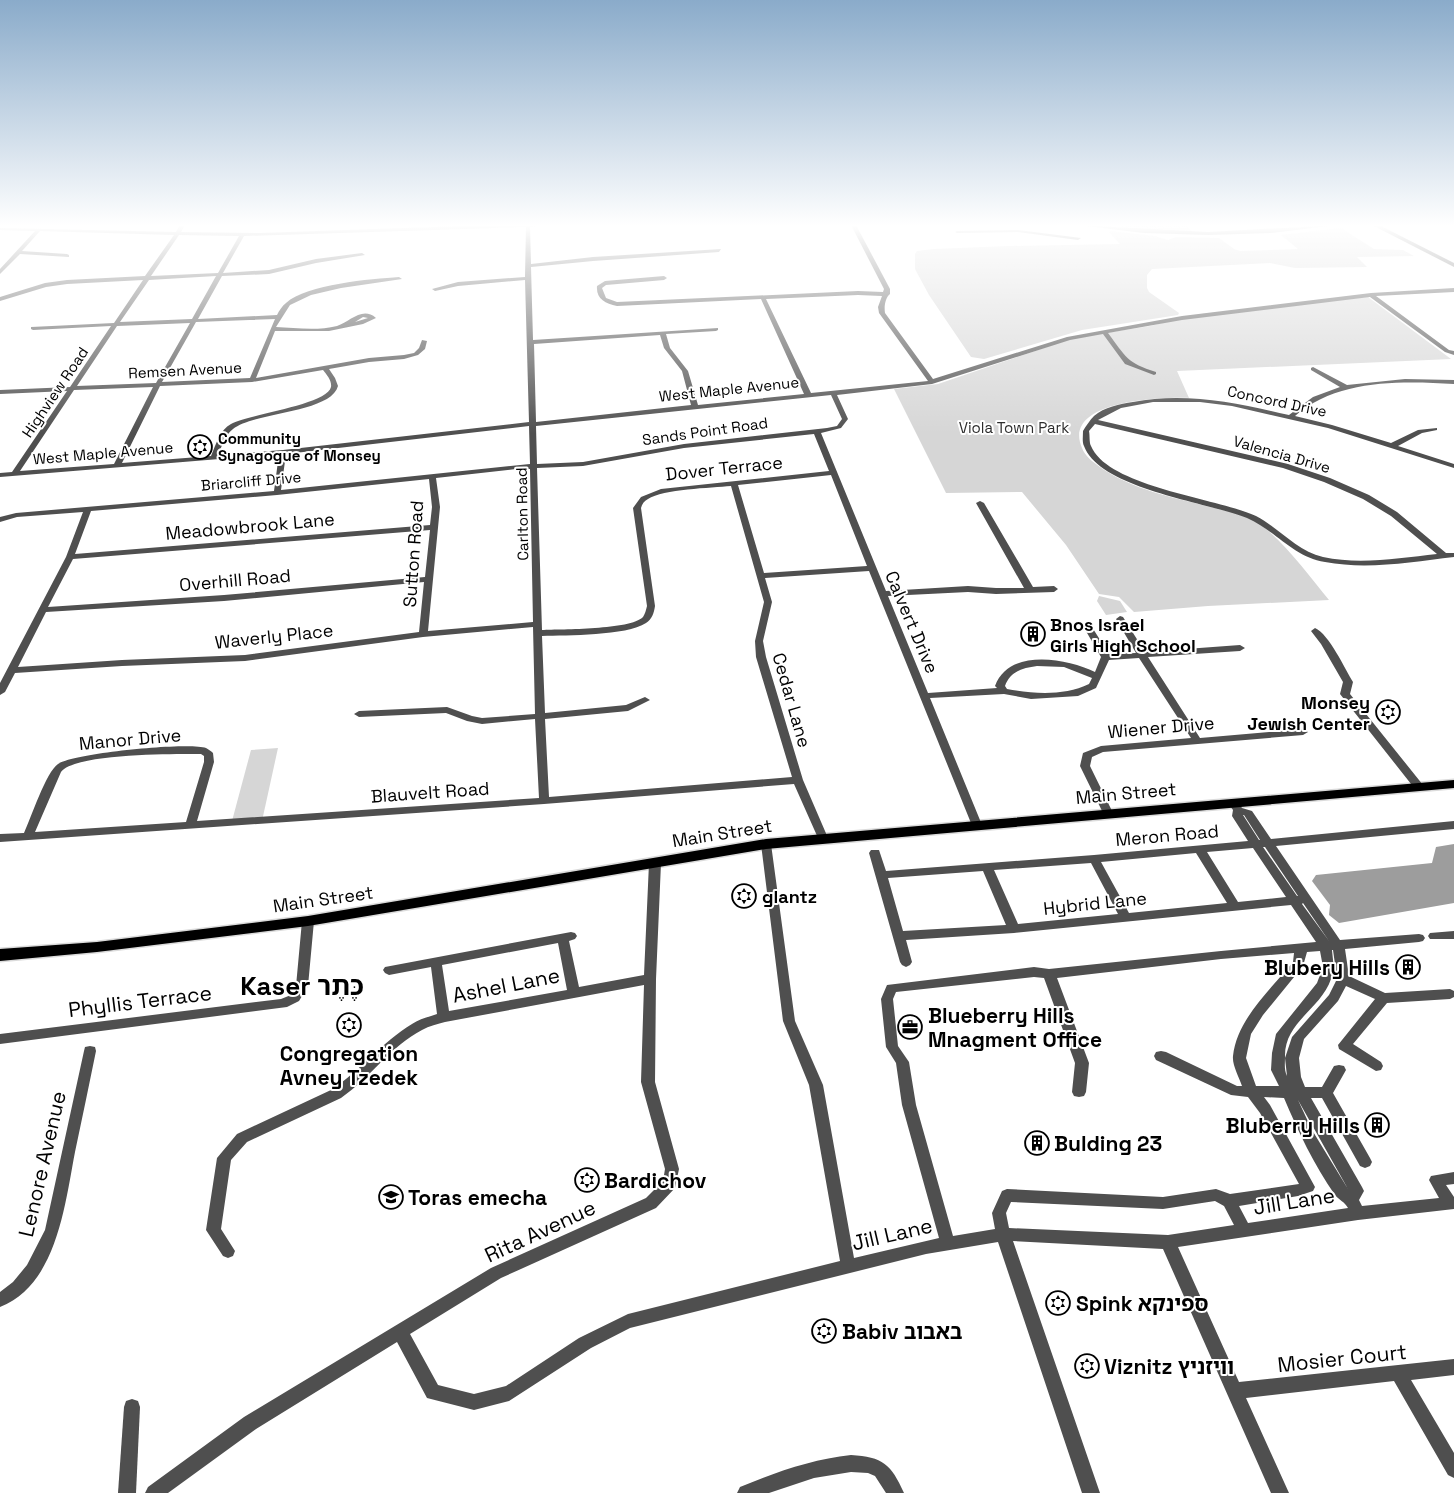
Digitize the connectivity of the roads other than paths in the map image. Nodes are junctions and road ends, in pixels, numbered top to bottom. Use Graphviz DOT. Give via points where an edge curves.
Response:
graph roads {
  1 [pos="887,294"];
  2 [pos="135,295"];
  3 [pos="208,295"];
  4 [pos="306,295"];
  5 [pos="529,295"];
  6 [pos="600,295"];
  7 [pos="826,295"];
  8 [pos="1370,295"];
  9 [pos="1375,295"];
  10 [pos="763,298"];
  11 [pos="279,317"];
  12 [pos="194,322"];
  13 [pos="116,325"];
  14 [pos="342,326"];
  15 [pos="33,328"];
  16 [pos="273,329"];
  17 [pos="716,329"];
  18 [pos="1104,332"];
  19 [pos="663,333"];
  20 [pos="424,341"];
  21 [pos="531,342"];
  22 [pos="1454,353"];
  23 [pos="325,368"];
  24 [pos="1312,369"];
  25 [pos="1154,373"];
  26 [pos="252,380"];
  27 [pos="932,382"];
  28 [pos="1454,382"];
  29 [pos="158,384"];
  30 [pos="72,388"];
  31 [pos="1347,388"];
  32 [pos="0,392"];
  33 [pos="833,393"];
  34 [pos="808,395"];
  35 [pos="696,406"];
  36 [pos="1291,416"];
  37 [pos="1093,421"];
  38 [pos="533,424"];
  39 [pos="1435,429"];
  40 [pos="817,432"];
  41 [pos="1392,446"];
  42 [pos="283,452"];
  43 [pos="214,457"];
  44 [pos="117,465"];
  45 [pos="535,466"];
  46 [pos="1454,466"];
  47 [pos="833,473"];
  48 [pos="14,474"];
  49 [pos="0,475"];
  50 [pos="432,476"];
  51 [pos="734,483"];
  52 [pos="277,493"];
  53 [pos="980,503"];
  54 [pos="88,508"];
  55 [pos="0,520"];
  56 [pos="434,527"];
  57 [pos="1444,556"];
  58 [pos="1454,556"];
  59 [pos="70,557"];
  60 [pos="872,568"];
  61 [pos="761,576"];
  62 [pos="429,579"];
  63 [pos="1054,589"];
  64 [pos="1030,590"];
  65 [pos="883,594"];
  66 [pos="44,610"];
  67 [pos="1120,619"];
  68 [pos="1087,626"];
  69 [pos="539,629"];
  70 [pos="1315,631"];
  71 [pos="424,634"];
  72 [pos="1240,648"];
  73 [pos="1142,654"];
  74 [pos="1106,657"];
  75 [pos="12,670"];
  76 [pos="1098,677"];
  77 [pos="1004,691"];
  78 [pos="0,692"];
  79 [pos="925,696"];
  80 [pos="645,700"];
  81 [pos="359,714"];
  82 [pos="539,717"];
  83 [pos="1303,732"];
  84 [pos="1197,740"];
  85 [pos="798,780"];
  86 [pos="1454,784"];
  87 [pos="1419,787"];
  88 [pos="544,801"];
  89 [pos="1235,807"];
  90 [pos="1108,813"];
  91 [pos="191,824"];
  92 [pos="977,825"];
  93 [pos="1454,825"];
  94 [pos="28,836"];
  95 [pos="0,838"];
  96 [pos="823,838"];
  97 [pos="1262,843"];
  98 [pos="766,844"];
  99 [pos="1200,850"];
  100 [pos="875,853"];
  101 [pos="1094,859"];
  102 [pos="655,863"];
  103 [pos="988,868"];
  104 [pos="882,875"];
  105 [pos="1301,900"];
  106 [pos="1234,906"];
  107 [pos="1124,917"];
  108 [pos="308,921"];
  109 [pos="1014,929"];
  110 [pos="1454,935"];
  111 [pos="900,936"];
  112 [pos="1434,936"];
  113 [pos="1419,938"];
  114 [pos="1331,946"];
  115 [pos="1301,949"];
  116 [pos="0,955"];
  117 [pos="436,962"];
  118 [pos="906,962"];
  119 [pos="389,970"];
  120 [pos="1328,972"];
  121 [pos="1049,974"];
  122 [pos="1343,978"];
  123 [pos="650,979"];
  124 [pos="574,992"];
  125 [pos="1450,994"];
  126 [pos="1384,998"];
  127 [pos="444,1017"];
  128 [pos="0,1038"];
  129 [pos="90,1051"];
  130 [pos="1161,1056"];
  131 [pos="1376,1066"];
  132 [pos="1339,1070"];
  133 [pos="1251,1091"];
  134 [pos="1079,1092"];
  135 [pos="1286,1092"];
  136 [pos="1300,1093"];
  137 [pos="1326,1093"];
  138 [pos="1365,1162"];
  139 [pos="1454,1178"];
  140 [pos="1229,1201"];
  141 [pos="1452,1203"];
  142 [pos="1354,1206"];
  143 [pos="1244,1230"];
  144 [pos="1003,1234"];
  145 [pos="1168,1242"];
  146 [pos="948,1244"];
  147 [pos="228,1251"];
  148 [pos="848,1266"];
  149 [pos="0,1300"];
  150 [pos="400,1332"];
  151 [pos="1454,1367"];
  152 [pos="1399,1374"];
  153 [pos="1234,1391"];
  154 [pos="132,1407"];
  155 [pos="1454,1469"];
  156 [pos="127,1493"];
  157 [pos="154,1493"];
  158 [pos="746,1493"];
  159 [pos="896,1493"];
  160 [pos="1091,1493"];
  161 [pos="1280,1493"];
  1 -- 27 [label="street" via="882,314"];
  2 -- 13 [label="street, Highview Road"];
  3 -- 12 [label="street"];
  4 -- 11 [label="street" via="287,305"];
  5 -- 21 [label="street, Carlton Road"];
  6 -- 10 [label="street" via="603,300 617,304"];
  7 -- 10 [label="street"];
  8 -- 9 [label="street, West Maple Avenue"];
  8 -- 18 [label="street, West Maple Avenue" via="1202,314"];
  8 -- 22 [label="street"];
  10 -- 34 [label="street"];
  11 -- 12 [label="street"];
  11 -- 16 [label="street"];
  12 -- 13 [label="street"];
  12 -- 29 [label="street"];
  13 -- 15 [label="street"];
  13 -- 30 [label="street, Highview Road"];
  14 -- 16 [label="street"];
  16 -- 26 [label="street"];
  17 -- 19 [label="street"];
  18 -- 25 [label="street" via="1124,362"];
  18 -- 27 [label="street, West Maple Avenue" via="1069,338"];
  19 -- 21 [label="street"];
  19 -- 35 [label="street" via="667,348 685,370"];
  20 -- 23 [label="street, Remsen Avenue" via="422,349 412,355"];
  21 -- 38 [label="street, Carlton Road"];
  23 -- 26 [label="street, Remsen Avenue"];
  23 -- 43 [label="street" via="334,382 329,396 309,405 264,414 233,426 225,432"];
  24 -- 31 [label="street"];
  26 -- 29 [label="street, Remsen Avenue"];
  27 -- 33 [label="street, West Maple Avenue"];
  28 -- 31 [label="street"];
  29 -- 30 [label="street, Remsen Avenue"];
  29 -- 44 [label="street"];
  30 -- 32 [label="street, Remsen Avenue"];
  30 -- 48 [label="street, Highview Road"];
  31 -- 36 [label="street" via="1320,395 1303,404"];
  33 -- 34 [label="street, West Maple Avenue"];
  33 -- 40 [label="street, Sands Point Road" via="845,416 844,422 835,428"];
  34 -- 35 [label="street, West Maple Avenue"];
  35 -- 38 [label="street, West Maple Avenue"];
  36 -- 37 [label="street, Concord Drive" via="1232,404 1176,399 1133,402 1105,411"];
  36 -- 41 [label="street, Concord Drive"];
  37 -- 57 [label="street, Valencia Drive" via="1286,466 1327,480 1394,514"];
  37 -- 57 [label="street" via="1086,431 1087,445 1093,456 1119,475 1251,517 1304,553 1357,563"];
  38 -- 42 [label="street, West Maple Avenue"];
  38 -- 45 [label="street, Carlton Road"];
  39 -- 41 [label="street" via="1420,431"];
  40 -- 45 [label="street, Sands Point Road" via="671,448 583,464"];
  40 -- 47 [label="street, Calvert Drive"];
  41 -- 46 [label="street, Concord Drive"];
  42 -- 43 [label="street, West Maple Avenue"];
  42 -- 52 [label="street"];
  43 -- 44 [label="street, West Maple Avenue"];
  44 -- 48 [label="street, West Maple Avenue"];
  45 -- 50 [label="street, Briarcliff Drive"];
  45 -- 69 [label="street, Carlton Road"];
  47 -- 51 [label="street, Dover Terrace"];
  47 -- 60 [label="street, Calvert Drive"];
  48 -- 49 [label="street, West Maple Avenue"];
  50 -- 52 [label="street, Briarcliff Drive"];
  50 -- 56 [label="street, Sutton Road" via="436,508"];
  51 -- 61 [label="street, Cedar Lane"];
  51 -- 69 [label="street, Dover Terrace" via="661,491 639,502 637,508 651,606 648,617 626,626"];
  52 -- 54 [label="street, Briarcliff Drive"];
  53 -- 64 [label="street"];
  54 -- 55 [label="street, Briarcliff Drive" via="16,515"];
  54 -- 59 [label="street"];
  56 -- 59 [label="street, Meadowbrook Lane"];
  56 -- 62 [label="street, Sutton Road"];
  57 -- 58 [label="street"];
  59 -- 66 [label="street"];
  60 -- 61 [label="street"];
  60 -- 65 [label="street, Calvert Drive"];
  61 -- 85 [label="street, Cedar Lane" via="768,602 759,641"];
  62 -- 66 [label="street, Overhill Road"];
  62 -- 71 [label="street, Sutton Road"];
  63 -- 64 [label="street"];
  64 -- 65 [label="street" via="968,589"];
  65 -- 79 [label="street, Calvert Drive"];
  66 -- 75 [label="street"];
  67 -- 73 [label="street"];
  68 -- 74 [label="street"];
  69 -- 71 [label="street, Waverly Place"];
  69 -- 82 [label="street, Carlton Road"];
  70 -- 87 [label="street" via="1348,682 1345,694"];
  71 -- 75 [label="street, Waverly Place" via="245,658"];
  72 -- 73 [label="street"];
  73 -- 74 [label="street"];
  73 -- 84 [label="street"];
  74 -- 76 [label="street"];
  75 -- 78 [label="street"];
  76 -- 77 [label="street" via="1093,686 1078,693 1032,696"];
  76 -- 77 [label="street" via="1063,663 1031,663 1006,674 1000,686"];
  77 -- 79 [label="street"];
  79 -- 92 [label="street, Calvert Drive"];
  80 -- 82 [label="street" via="628,708"];
  81 -- 82 [label="street" via="447,710 482,721"];
  82 -- 88 [label="street, Carlton Road"];
  83 -- 84 [label="street, Wiener Drive"];
  84 -- 90 [label="street, Wiener Drive" via="1101,749 1087,755 1085,766"];
  85 -- 88 [label="street, Blauvelt Road"];
  85 -- 96 [label="street"];
  86 -- 87 [label="main road, Main Street"];
  87 -- 89 [label="main road, Main Street"];
  88 -- 91 [label="street, Blauvelt Road"];
  89 -- 90 [label="main road, Main Street"];
  89 -- 97 [label="street" via="1237,816"];
  90 -- 92 [label="main road, Main Street"];
  91 -- 94 [label="street, Blauvelt Road"];
  91 -- 94 [label="street, Manor Drive" via="209,762 209,755 204,751 75,759 59,767"];
  92 -- 96 [label="main road, Main Street"];
  93 -- 97 [label="street, Meron Road"];
  94 -- 95 [label="street, Blauvelt Road"];
  96 -- 98 [label="main road, Main Street"];
  97 -- 99 [label="street, Meron Road"];
  97 -- 105 [label="street"];
  98 -- 102 [label="main road, Main Street"];
  98 -- 148 [label="street" via="789,1021 816,1085"];
  99 -- 101 [label="street, Meron Road"];
  99 -- 106 [label="street"];
  100 -- 104 [label="street"];
  101 -- 103 [label="street, Meron Road"];
  101 -- 107 [label="street"];
  102 -- 108 [label="main road, Main Street"];
  102 -- 123 [label="street, Rita Avenue"];
  103 -- 104 [label="street, Meron Road"];
  103 -- 109 [label="street"];
  104 -- 111 [label="street"];
  105 -- 106 [label="street, Hybrid Lane"];
  105 -- 114 [label="street"];
  106 -- 107 [label="street, Hybrid Lane"];
  107 -- 109 [label="street, Hybrid Lane"];
  108 -- 116 [label="main road, Main Street" via="97,947"];
  108 -- 128 [label="street, Phyllis Terrace" via="302,986 295,998 283,1004"];
  109 -- 111 [label="street, Hybrid Lane"];
  110 -- 112 [label="street"];
  111 -- 118 [label="street"];
  113 -- 114 [label="street"];
  114 -- 115 [label="street"];
  114 -- 120 [label="street"];
  114 -- 122 [label="street"];
  115 -- 121 [label="street"];
  115 -- 133 [label="street" via="1299,963 1258,1012 1245,1033 1239,1058"];
  117 -- 119 [label="street, Ashel Lane"];
  117 -- 124 [label="street, Ashel Lane" via="567,937"];
  117 -- 127 [label="street, Ashel Lane"];
  120 -- 122 [label="street"];
  120 -- 135 [label="street" via="1323,986 1282,1034 1278,1070"];
  121 -- 134 [label="street" via="1082,1063"];
  121 -- 146 [label="street" via="1034,972 891,988 887,999 892,1047 902,1062 909,1105"];
  122 -- 126 [label="street"];
  122 -- 136 [label="street" via="1334,998 1298,1037 1292,1058"];
  123 -- 124 [label="street, Ashel Lane"];
  123 -- 150 [label="street, Rita Avenue" via="648,1082 672,1168 670,1184 651,1203 496,1273"];
  124 -- 127 [label="street, Ashel Lane"];
  125 -- 126 [label="street"];
  126 -- 131 [label="street" via="1344,1046"];
  127 -- 147 [label="street, Ashel Lane" via="418,1026 336,1094 242,1138 224,1158 213,1230"];
  129 -- 149 [label="street, Lenore Avenue" via="52,1230 33,1270 23,1283"];
  130 -- 133 [label="street" via="1236,1090"];
  132 -- 137 [label="street"];
  133 -- 135 [label="street"];
  133 -- 140 [label="street" via="1265,1109 1308,1187"];
  135 -- 136 [label="street"];
  135 -- 142 [label="street" via="1341,1192"];
  136 -- 137 [label="street"];
  136 -- 142 [label="street" via="1357,1191"];
  137 -- 138 [label="street"];
  139 -- 141 [label="street" via="1436,1180"];
  140 -- 143 [label="street"];
  140 -- 144 [label="street" via="1216,1195 1163,1204 1008,1195 999,1213"];
  141 -- 142 [label="street, Jill Lane"];
  142 -- 143 [label="street, Jill Lane"];
  143 -- 145 [label="street, Jill Lane"];
  144 -- 145 [label="street, Jill Lane"];
  144 -- 146 [label="street, Jill Lane"];
  144 -- 160 [label="street"];
  145 -- 153 [label="street"];
  146 -- 148 [label="street, Jill Lane"];
  148 -- 150 [label="street, Jill Lane" via="628,1321 585,1343 509,1394 474,1402 433,1392"];
  150 -- 157 [label="street, Rita Avenue" via="250,1423"];
  151 -- 152 [label="street, Mosier Court"];
  152 -- 153 [label="street, Mosier Court"];
  152 -- 155 [label="street"];
  153 -- 161 [label="street"];
  154 -- 156 [label="street"];
  158 -- 159 [label="street" via="828,1466 861,1463 882,1470"];
}
